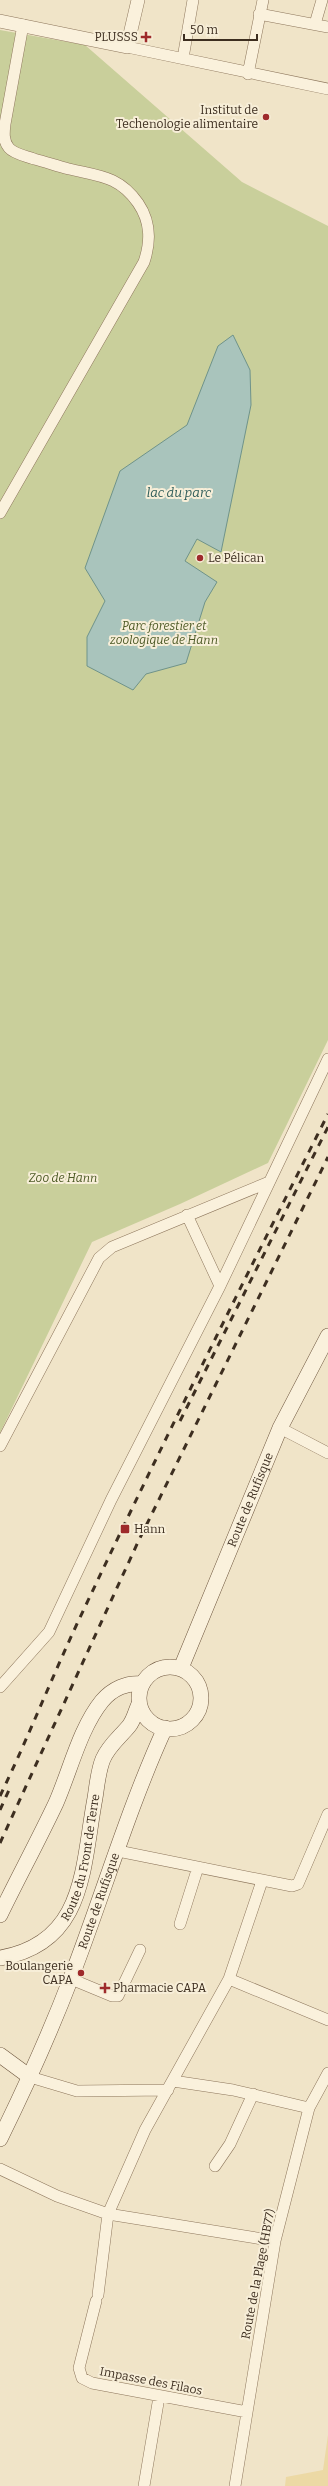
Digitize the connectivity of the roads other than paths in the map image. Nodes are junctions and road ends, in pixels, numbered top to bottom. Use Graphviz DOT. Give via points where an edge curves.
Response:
graph roads {
  1 [pos="138,0"];
  2 [pos="193,0"];
  3 [pos="263,0"];
  4 [pos="322,0"];
  5 [pos="259,14"];
  6 [pos="0,21"];
  7 [pos="315,24"];
  8 [pos="23,25"];
  9 [pos="328,27"];
  10 [pos="128,47"];
  11 [pos="183,58"];
  12 [pos="248,74"];
  13 [pos="306,85"];
  14 [pos="328,89"];
  15 [pos="328,98"];
  16 [pos="0,513"];
  17 [pos="328,1059"];
  18 [pos="269,1182"];
  19 [pos="187,1215"];
  20 [pos="220,1286"];
  21 [pos="328,1336"];
  22 [pos="280,1428"];
  23 [pos="0,1446"];
  24 [pos="328,1453"];
  25 [pos="181,1668"];
  26 [pos="142,1684"];
  27 [pos="0,1687"];
  28 [pos="139,1704"];
  29 [pos="151,1722"];
  30 [pos="129,1725"];
  31 [pos="165,1728"];
  32 [pos="328,1814"];
  33 [pos="118,1851"];
  34 [pos="198,1867"];
  35 [pos="262,1881"];
  36 [pos="0,1915"];
  37 [pos="180,1924"];
  38 [pos="140,1950"];
  39 [pos="0,1958"];
  40 [pos="71,1979"];
  41 [pos="229,1979"];
  42 [pos="328,2020"];
  43 [pos="0,2055"];
  44 [pos="328,2074"];
  45 [pos="30,2077"];
  46 [pos="170,2085"];
  47 [pos="253,2094"];
  48 [pos="309,2108"];
  49 [pos="0,2139"];
  50 [pos="214,2166"];
  51 [pos="0,2169"];
  52 [pos="108,2214"];
  53 [pos="275,2241"];
  54 [pos="159,2397"];
  55 [pos="247,2412"];
  56 [pos="144,2486"];
  57 [pos="235,2486"];
  1 -- 10 [label="street"];
  2 -- 11 [label="street"];
  3 -- 5 [label="street"];
  4 -- 7 [label="street"];
  5 -- 7 [label="street"];
  5 -- 12 [label="street"];
  6 -- 8 [label="street"];
  7 -- 9 [label="street"];
  8 -- 10 [label="street"];
  8 -- 16 [label="street" via="5,124 5,141 9,148 18,154 102,175 118,182 133,197 146,217 149,241 144,262"];
  10 -- 11 [label="street"];
  11 -- 12 [label="street"];
  12 -- 13 [label="street"];
  13 -- 14 [label="street"];
  13 -- 15 [label="street"];
  17 -- 18 [label="street"];
  18 -- 19 [label="street"];
  18 -- 20 [label="street"];
  19 -- 20 [label="street"];
  19 -- 23 [label="street" via="112,1247 99,1258"];
  20 -- 27 [label="street" via="111,1500 49,1632"];
  21 -- 22 [label="main road, Route de Rufisque"];
  22 -- 24 [label="street"];
  22 -- 25 [label="main road, Route de Rufisque"];
  25 -- 26 [label="main road" via="163,1667 154,1671"];
  25 -- 31 [label="main road" via="196,1681 201,1700 193,1719 175,1728"];
  26 -- 28 [label="main road"];
  26 -- 36 [label="main road" via="133,1683 117,1688 93,1713 56,1803"];
  28 -- 29 [label="main road"];
  28 -- 30 [label="main road, Route du Front de Terre"];
  29 -- 30 [label="main road"];
  29 -- 31 [label="main road"];
  30 -- 39 [label="main road, Route du Front de Terre" via="120,1733 103,1760 73,1907 52,1936 36,1947"];
  31 -- 33 [label="main road, Route de Rufisque" via="144,1773"];
  32 -- 35 [label="street" via="298,1884 292,1886"];
  33 -- 34 [label="street"];
  33 -- 40 [label="main road, Route de Rufisque"];
  34 -- 35 [label="street"];
  34 -- 37 [label="street"];
  35 -- 41 [label="street"];
  38 -- 40 [label="street" via="118,1996 112,1996"];
  40 -- 45 [label="main road, Route de Rufisque"];
  41 -- 42 [label="street"];
  41 -- 46 [label="street"];
  43 -- 45 [label="main road"];
  44 -- 48 [label="street, Route de la Plage (HB77)"];
  45 -- 46 [label="street" via="77,2091"];
  45 -- 49 [label="main road, Route de Rufisque"];
  46 -- 47 [label="street"];
  46 -- 52 [label="street" via="145,2130"];
  47 -- 48 [label="street"];
  47 -- 50 [label="street" via="230,2144"];
  48 -- 53 [label="street, Route de la Plage (HB77)"];
  51 -- 52 [label="street" via="57,2196"];
  52 -- 53 [label="street"];
  52 -- 54 [label="street, Impasse des Filaos" via="97,2298 79,2374 92,2383"];
  53 -- 55 [label="street, Route de la Plage (HB77)"];
  54 -- 55 [label="street, Impasse des Filaos"];
  54 -- 56 [label="street"];
  55 -- 57 [label="street, Route de la Plage (HB77)"];
}
